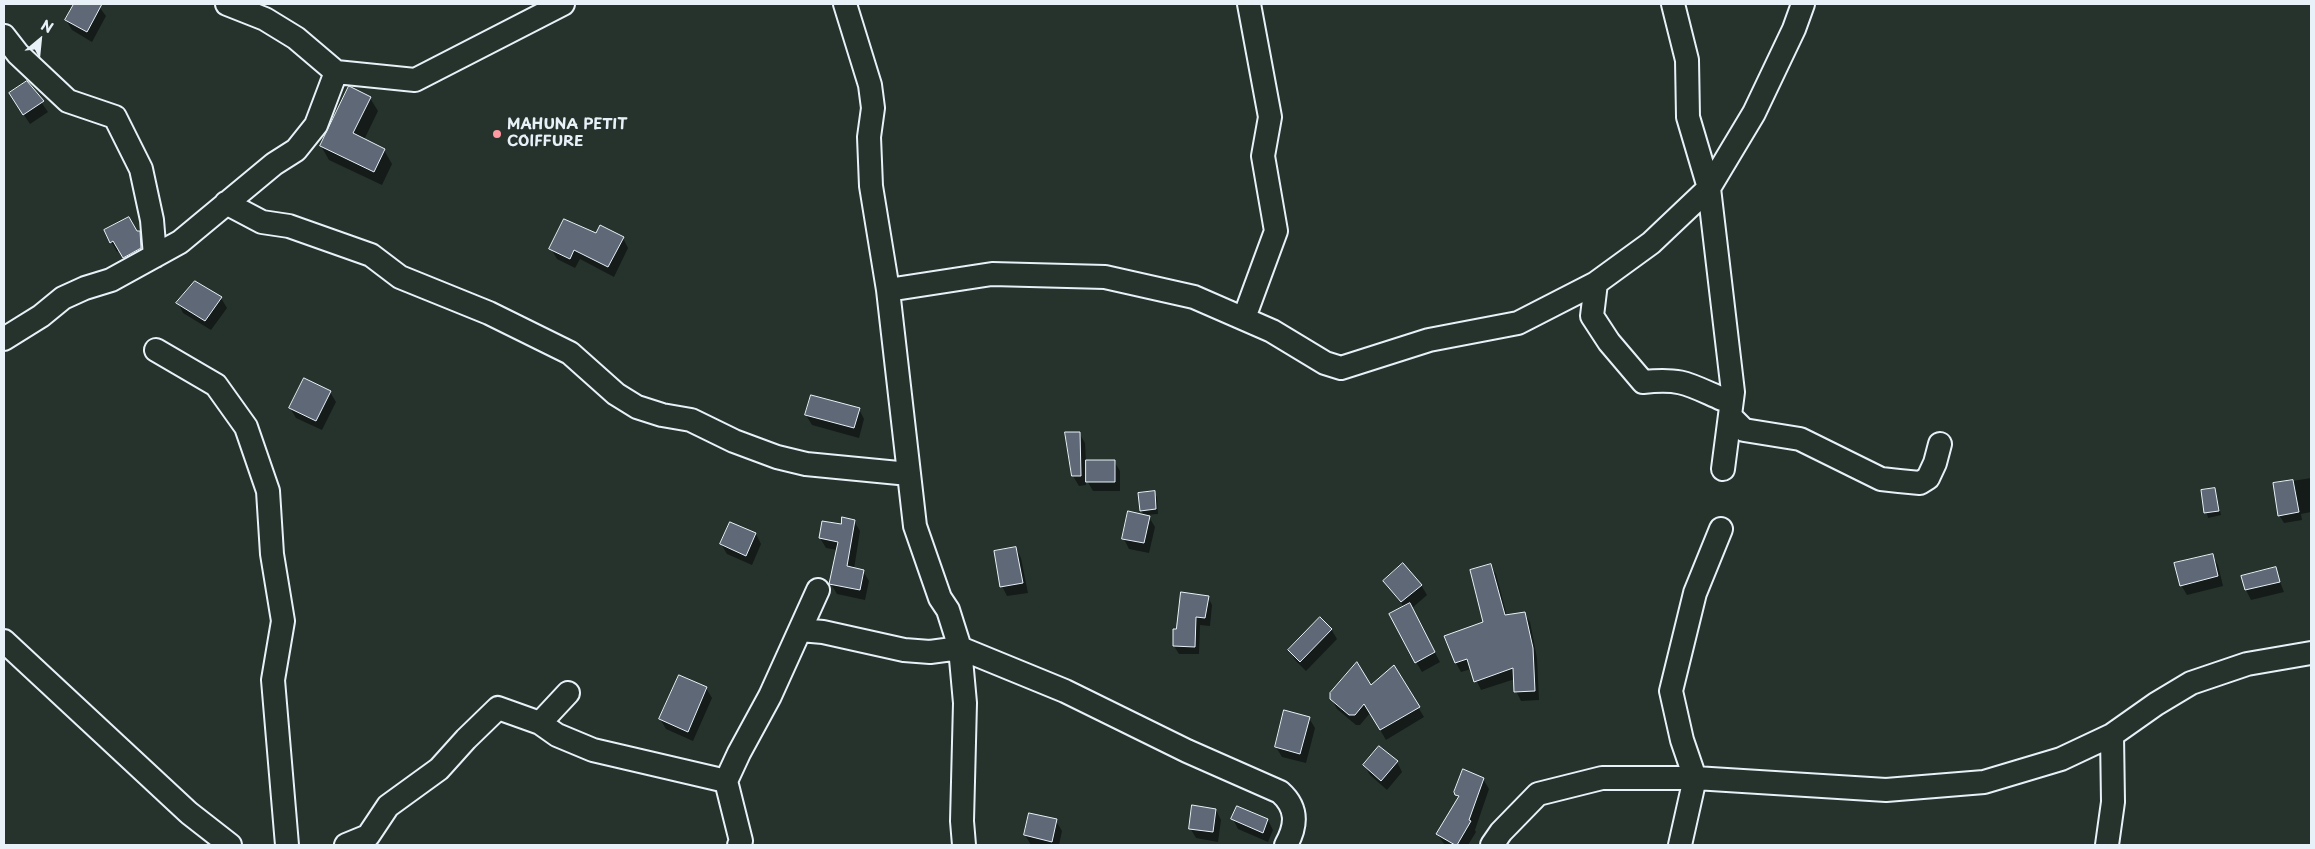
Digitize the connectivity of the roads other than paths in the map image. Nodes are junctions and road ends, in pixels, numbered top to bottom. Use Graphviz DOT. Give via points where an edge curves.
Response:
graph roads {
  1 [pos="227,4"];
  2 [pos="563,4"];
  3 [pos="845,4"];
  4 [pos="1249,4"];
  5 [pos="1673,4"];
  6 [pos="1803,4"];
  7 [pos="4,36"];
  8 [pos="336,72"];
  9 [pos="1709,188"];
  10 [pos="226,203"];
  11 [pos="155,256"];
  12 [pos="1596,283"];
  13 [pos="888,290"];
  14 [pos="1244,318"];
  15 [pos="4,339"];
  16 [pos="156,350"];
  17 [pos="1734,392"];
  18 [pos="1730,416"];
  19 [pos="1940,444"];
  20 [pos="1723,469"];
  21 [pos="909,474"];
  22 [pos="1721,529"];
  23 [pos="818,590"];
  24 [pos="800,630"];
  25 [pos="4,641"];
  26 [pos="960,648"];
  27 [pos="2311,653"];
  28 [pos="568,693"];
  29 [pos="540,723"];
  30 [pos="2112,735"];
  31 [pos="1695,778"];
  32 [pos="726,781"];
  33 [pos="230,845"];
  34 [pos="287,845"];
  35 [pos="346,845"];
  36 [pos="738,845"];
  37 [pos="964,845"];
  38 [pos="1286,845"];
  39 [pos="1492,845"];
  40 [pos="1680,845"];
  41 [pos="2107,845"];
  1 -- 8 [label="street" via="265,18 296,38"];
  2 -- 8 [label="street" via="415,80"];
  3 -- 13 [label="street" via="870,85 873,108 869,137 871,186"];
  4 -- 14 [label="street" via="1270,117 1263,156 1276,231"];
  5 -- 9 [label="street" via="1687,60 1688,117"];
  6 -- 9 [label="street" via="1754,113"];
  7 -- 11 [label="street" via="18,54 68,101 115,117 141,169 152,220"];
  8 -- 10 [label="street" via="316,125 296,150"];
  9 -- 12 [label="street" via="1651,243"];
  9 -- 17 [label="street"];
  10 -- 11 [label="street" via="180,242"];
  10 -- 21 [label="street" via="262,222 289,226 371,255 400,277 489,313 570,353 616,394 637,407 662,416 691,420 777,457 806,464"];
  11 -- 15 [label="street" via="111,280 63,298"];
  12 -- 14 [label="street" via="1518,323 1429,340 1340,368"];
  12 -- 17 [label="street" via="1592,316 1643,382 1682,381 1722,399"];
  13 -- 14 [label="street" via="992,274 1105,277 1194,297"];
  13 -- 21 [label="street"];
  16 -- 34 [label="street" via="216,385 246,427 268,491 272,554 283,621 273,680"];
  17 -- 18 [label="street"];
  18 -- 19 [label="street" via="1744,430 1800,440 1881,478 1899,481 1920,483 1928,478"];
  18 -- 20 [label="street"];
  21 -- 26 [label="street" via="915,526"];
  22 -- 31 [label="street" via="1695,592 1671,691"];
  23 -- 24 [label="street"];
  24 -- 26 [label="street" via="904,650 930,652"];
  24 -- 32 [label="street"];
  25 -- 33 [label="street" via="189,813"];
  26 -- 37 [label="street" via="965,703"];
  26 -- 38 [label="street" via="1065,691 1280,792 1289,800 1295,813"];
  27 -- 30 [label="street" via="2248,664 2191,683"];
  28 -- 29 [label="street"];
  29 -- 32 [label="street" via="557,735 593,750"];
  29 -- 35 [label="street" via="498,708 439,769 388,806 368,836"];
  30 -- 31 [label="street" via="2061,759 1984,782 1886,790"];
  30 -- 41 [label="street" via="2113,802"];
  31 -- 39 [label="street" via="1602,778 1538,794"];
  31 -- 40 [label="street"];
  32 -- 36 [label="street" via="741,841"];
}
